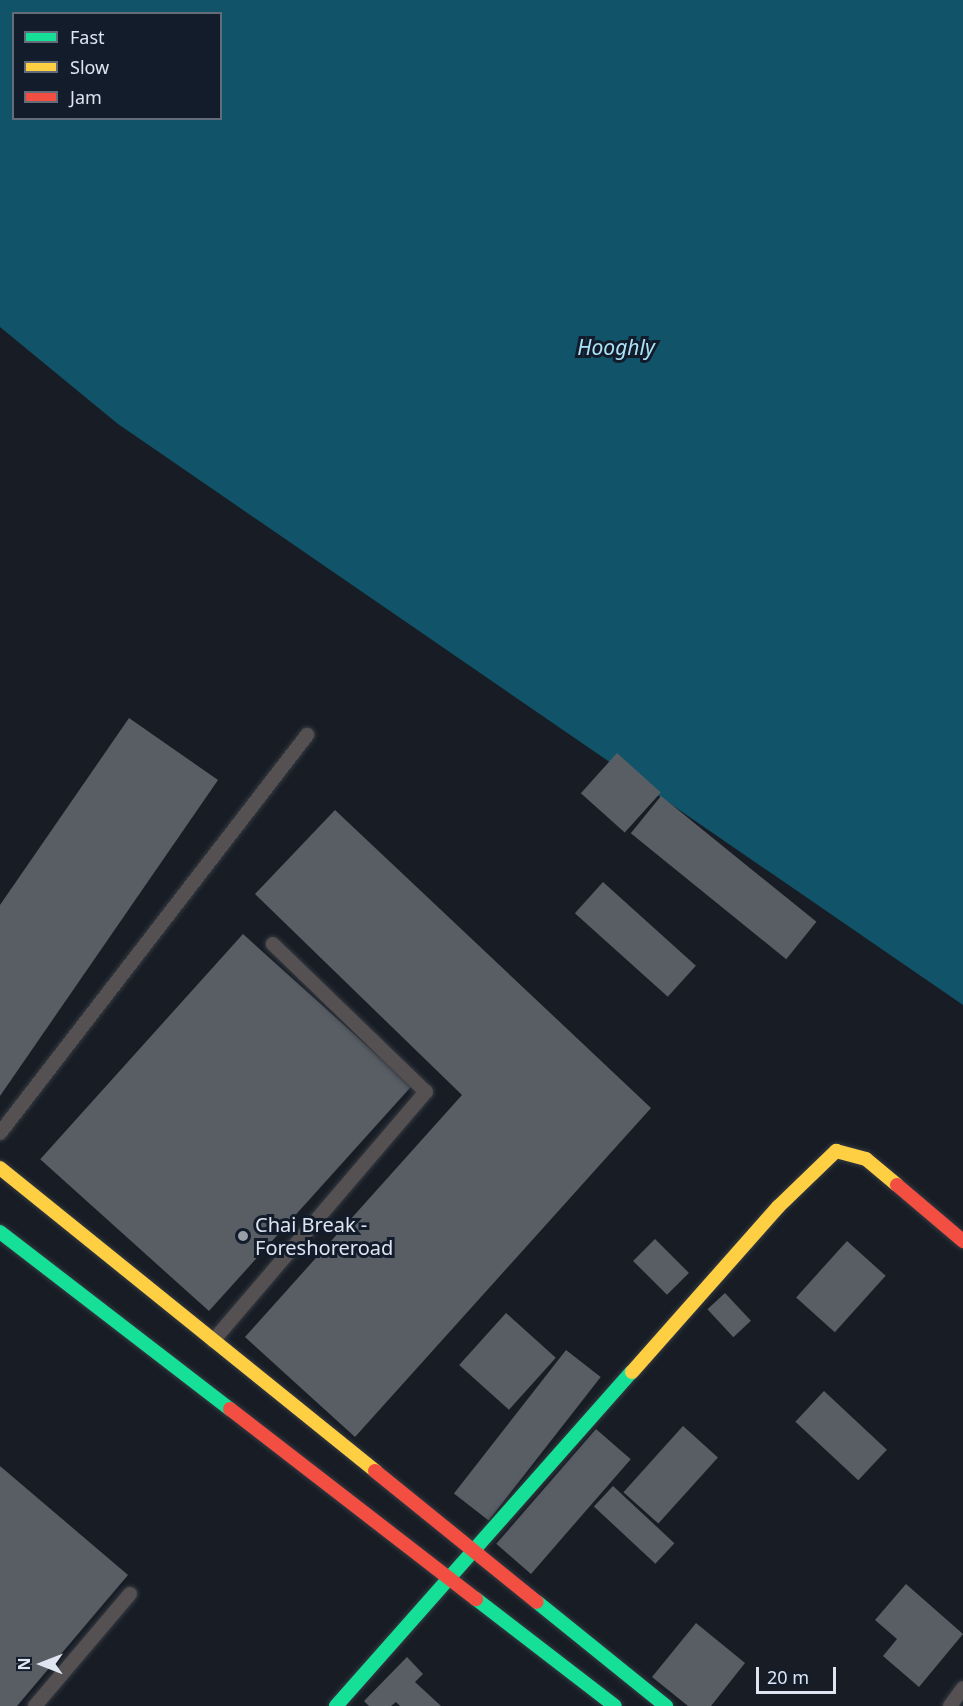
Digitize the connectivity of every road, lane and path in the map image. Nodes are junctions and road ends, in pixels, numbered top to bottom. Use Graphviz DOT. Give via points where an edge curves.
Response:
graph roads {
  1 [pos="308,735"];
  2 [pos="273,944"];
  3 [pos="0,1133"];
  4 [pos="0,1168"];
  5 [pos="0,1232"];
  6 [pos="963,1240"];
  7 [pos="213,1341"];
  8 [pos="471,1550"];
  9 [pos="447,1579"];
  10 [pos="130,1594"];
  11 [pos="963,1688"];
  12 [pos="35,1706"];
  13 [pos="336,1706"];
  14 [pos="615,1706"];
  15 [pos="666,1706"];
  16 [pos="950,1706"];
  1 -- 3 [label="lane"];
  2 -- 7 [label="lane" via="426,1092"];
  4 -- 7 [label="main road"];
  5 -- 9 [label="main road"];
  6 -- 8 [label="main road" via="866,1159 836,1150 778,1207"];
  7 -- 8 [label="main road"];
  8 -- 9 [label="main road"];
  8 -- 15 [label="main road"];
  9 -- 13 [label="main road"];
  9 -- 14 [label="main road"];
  10 -- 12 [label="lane"];
  11 -- 16 [label="lane"];
}
